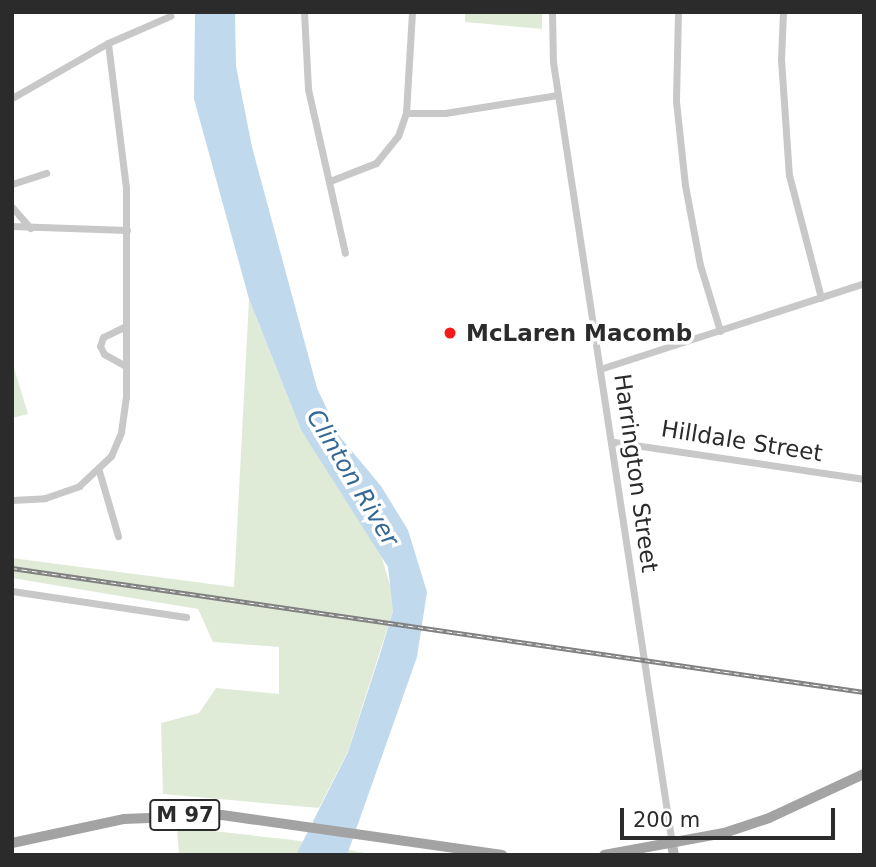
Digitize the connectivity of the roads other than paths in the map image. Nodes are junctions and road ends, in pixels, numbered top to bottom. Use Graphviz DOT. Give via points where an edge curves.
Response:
graph roads {
  1 [pos="304,12"];
  2 [pos="412,12"];
  3 [pos="552,12"];
  4 [pos="678,12"];
  5 [pos="783,12"];
  6 [pos="170,16"];
  7 [pos="108,43"];
  8 [pos="558,95"];
  9 [pos="12,98"];
  10 [pos="406,113"];
  11 [pos="46,173"];
  12 [pos="330,181"];
  13 [pos="12,184"];
  14 [pos="12,207"];
  15 [pos="12,226"];
  16 [pos="31,228"];
  17 [pos="127,230"];
  18 [pos="345,253"];
  19 [pos="864,284"];
  20 [pos="821,298"];
  21 [pos="126,326"];
  22 [pos="720,331"];
  23 [pos="126,366"];
  24 [pos="603,368"];
  25 [pos="614,442"];
  26 [pos="99,471"];
  27 [pos="864,479"];
  28 [pos="12,500"];
  29 [pos="118,536"];
  30 [pos="12,591"];
  31 [pos="186,617"];
  32 [pos="863,776"];
  33 [pos="12,843"];
  34 [pos="673,850"];
  35 [pos="502,855"];
  36 [pos="604,855"];
  1 -- 12 [label="street" via="308,89"];
  2 -- 10 [label="street"];
  3 -- 8 [label="street, Harrington Street"];
  4 -- 22 [label="street" via="681,157 695,242"];
  5 -- 20 [label="street" via="781,59 789,176"];
  6 -- 7 [label="street"];
  7 -- 9 [label="street"];
  7 -- 17 [label="street"];
  8 -- 10 [label="street" via="445,113"];
  8 -- 24 [label="street, Harrington Street"];
  10 -- 12 [label="street" via="398,136 381,158"];
  11 -- 13 [label="street"];
  12 -- 18 [label="street"];
  14 -- 16 [label="street"];
  15 -- 16 [label="street"];
  16 -- 17 [label="street"];
  17 -- 21 [label="street"];
  19 -- 20 [label="street"];
  20 -- 22 [label="street"];
  21 -- 23 [label="street"];
  21 -- 23 [label="street" via="103,337 100,346 104,354"];
  22 -- 24 [label="street"];
  23 -- 26 [label="street" via="121,432"];
  24 -- 25 [label="street, Harrington Street"];
  25 -- 27 [label="street, Hilldale Street"];
  25 -- 34 [label="street, Harrington Street" via="636,625"];
  26 -- 28 [label="street" via="68,491"];
  26 -- 29 [label="street"];
  30 -- 31 [label="street"];
  32 -- 34 [label="main road" via="754,824"];
  33 -- 35 [label="main road, M 97" via="90,824 222,815"];
  34 -- 36 [label="main road"];
}
